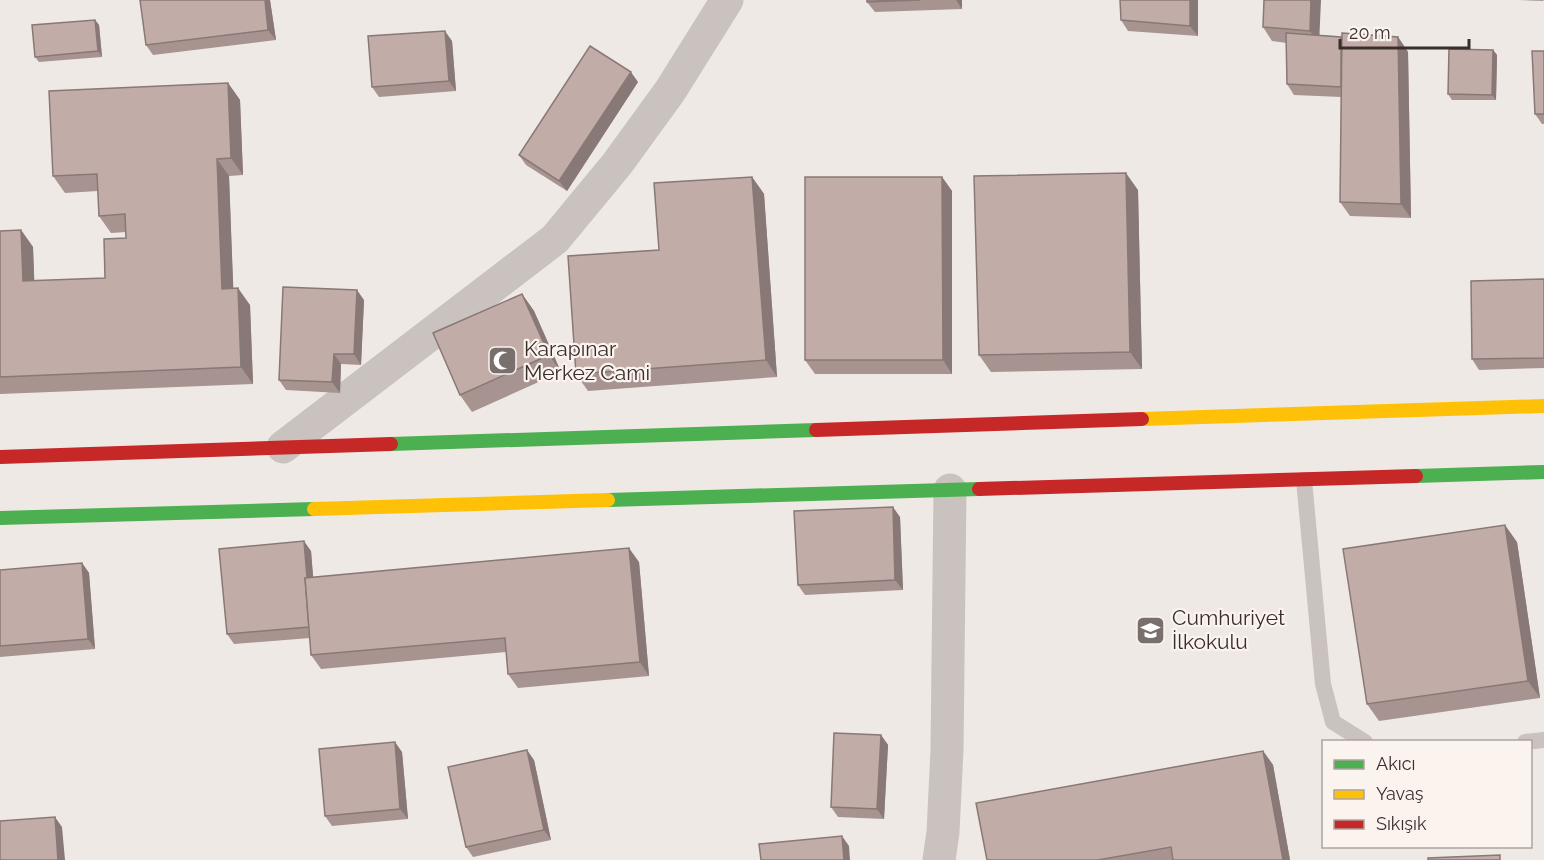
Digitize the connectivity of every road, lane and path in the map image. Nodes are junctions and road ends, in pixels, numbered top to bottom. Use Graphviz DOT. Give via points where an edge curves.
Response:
graph roads {
  1 [pos="727,0"];
  2 [pos="1544,406"];
  3 [pos="283,447"];
  4 [pos="0,457"];
  5 [pos="1544,472"];
  6 [pos="1304,480"];
  7 [pos="950,490"];
  8 [pos="0,518"];
  9 [pos="1363,740"];
  10 [pos="939,860"];
  1 -- 3 [label="street" via="624,155 555,239"];
  2 -- 3 [label="main road"];
  3 -- 4 [label="main road"];
  5 -- 6 [label="main road"];
  6 -- 7 [label="main road"];
  6 -- 9 [label="lane" via="1323,684 1333,722"];
  7 -- 8 [label="main road"];
  7 -- 10 [label="street" via="947,750"];
}
